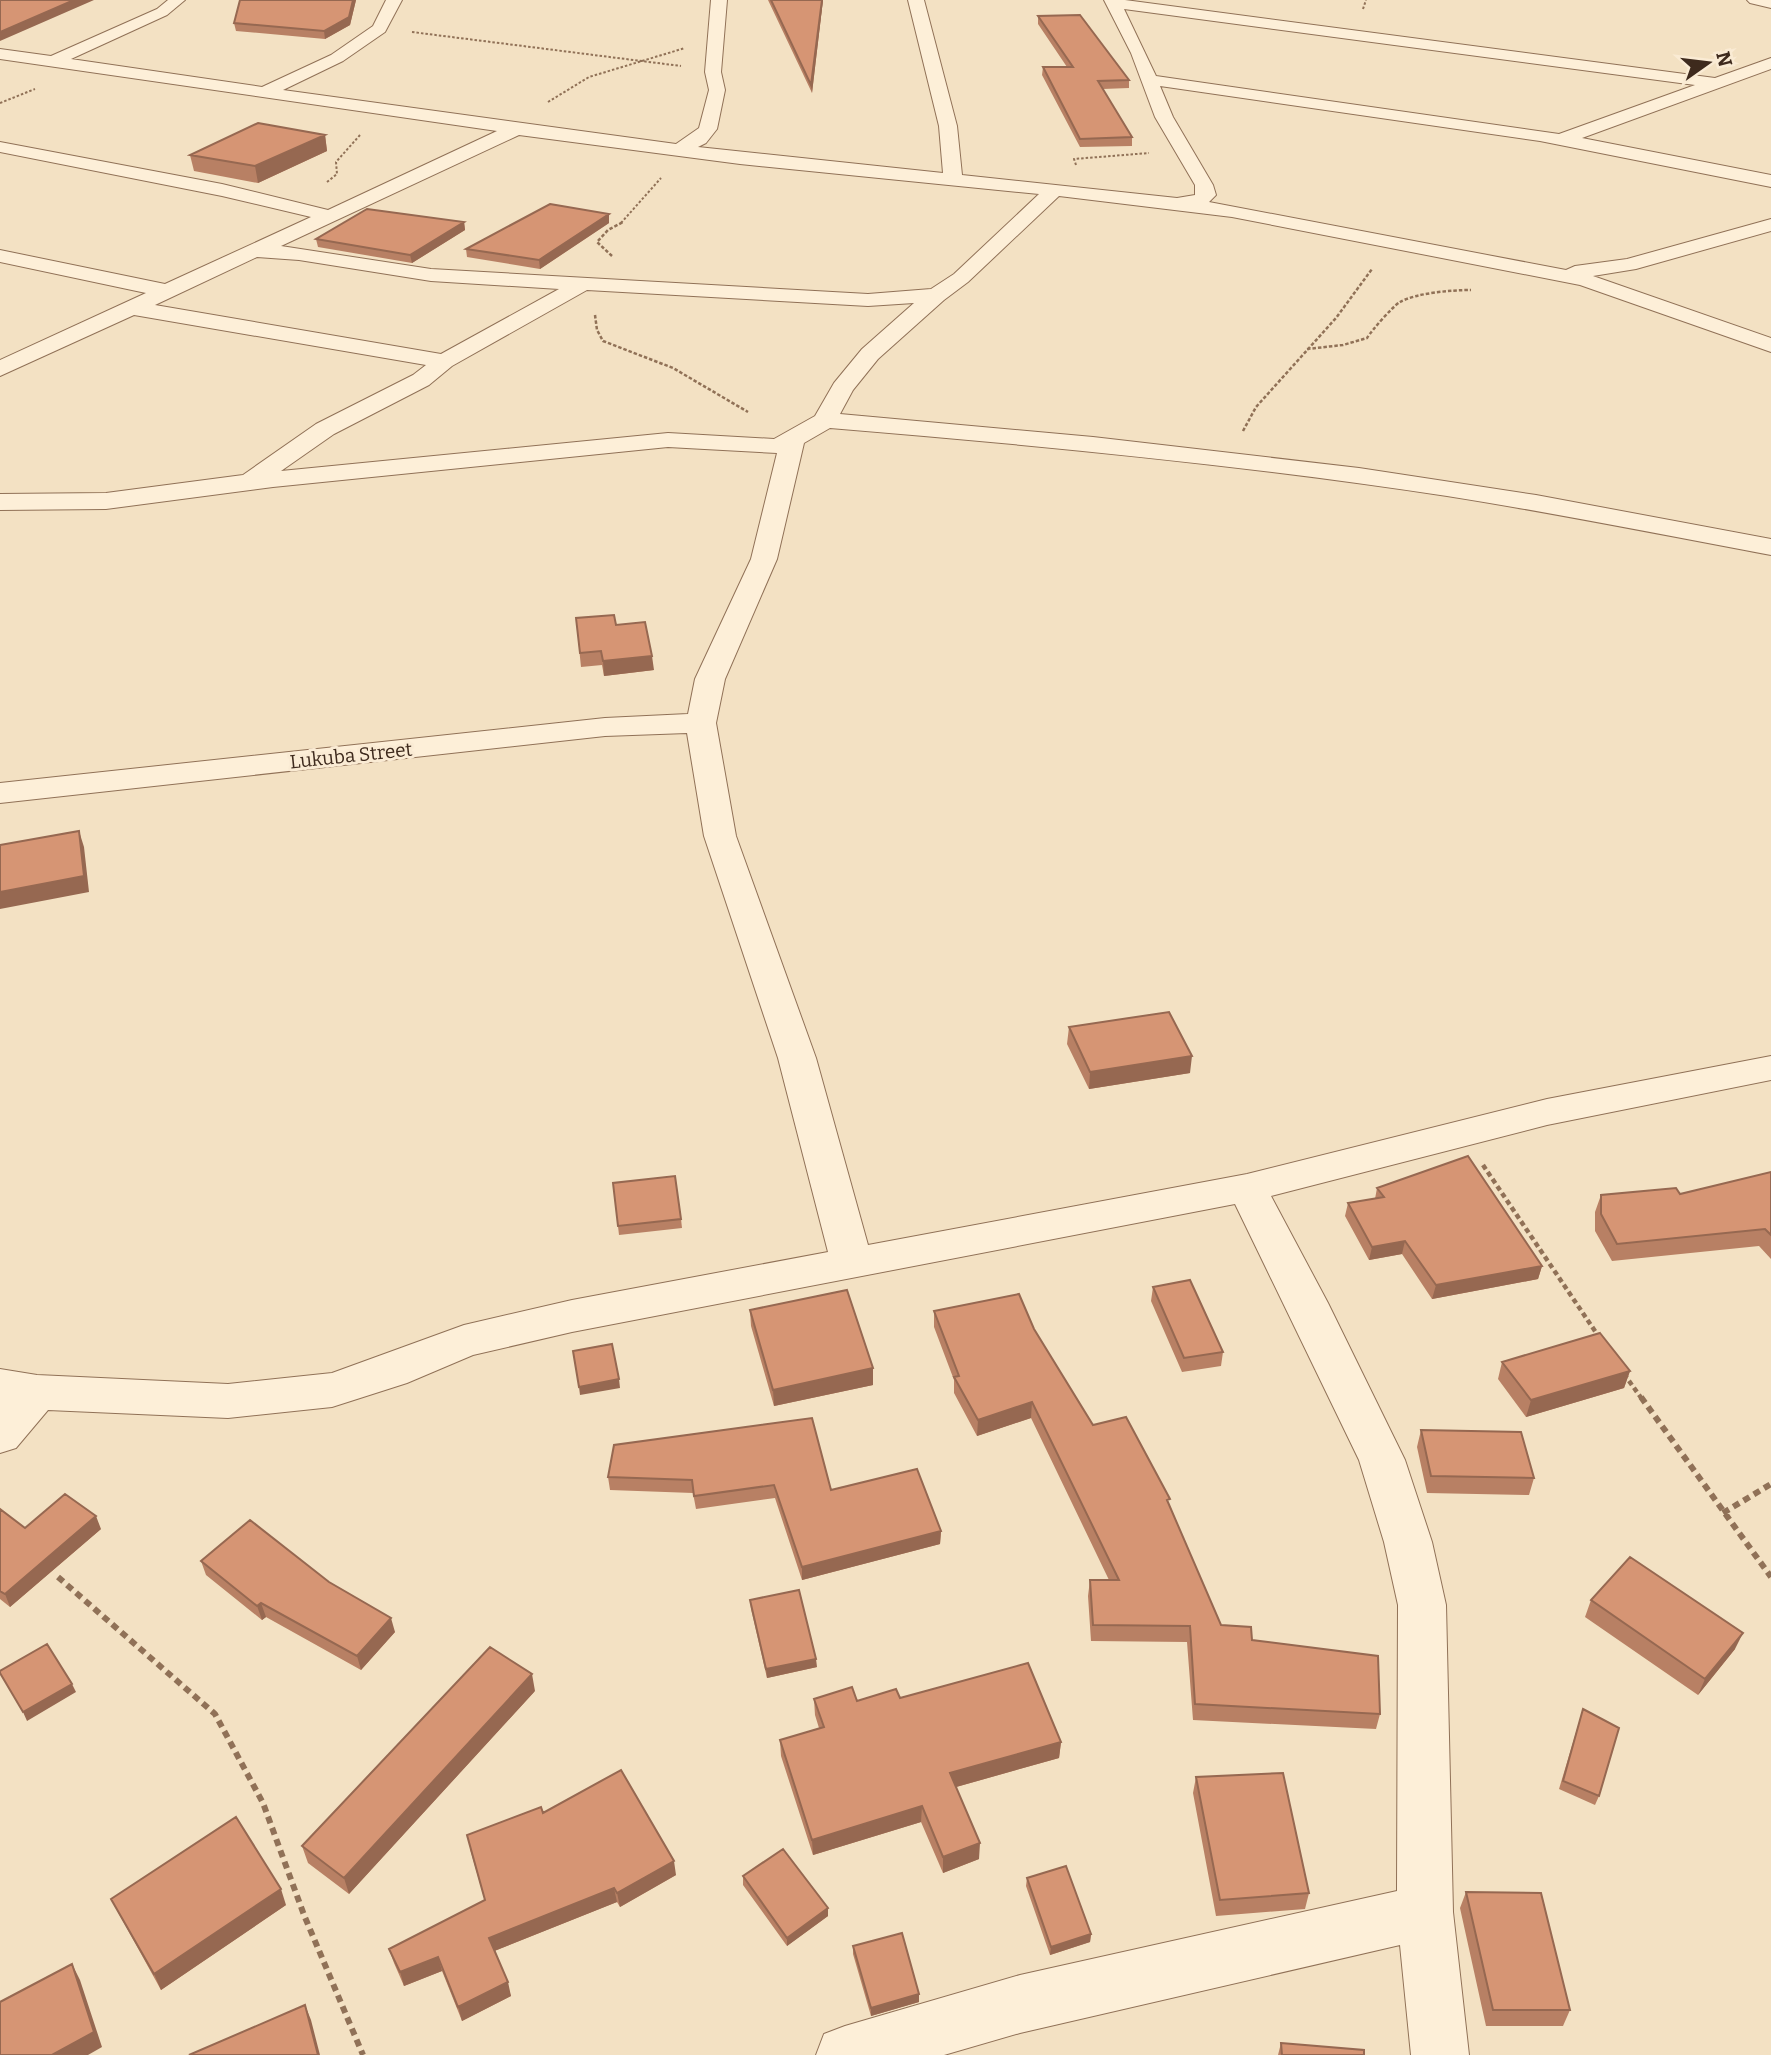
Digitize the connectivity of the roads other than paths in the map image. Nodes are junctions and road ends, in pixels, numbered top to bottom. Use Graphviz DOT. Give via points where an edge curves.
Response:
graph roads {
  1 [pos="177,0"];
  2 [pos="394,0"];
  3 [pos="719,0"];
  4 [pos="916,0"];
  5 [pos="1755,0"];
  6 [pos="1112,2"];
  7 [pos="1771,3"];
  8 [pos="0,54"];
  9 [pos="52,62"];
  10 [pos="1771,63"];
  11 [pos="1151,80"];
  12 [pos="1713,82"];
  13 [pos="268,91"];
  14 [pos="509,128"];
  15 [pos="1564,138"];
  16 [pos="0,147"];
  17 [pos="696,148"];
  18 [pos="953,181"];
  19 [pos="1771,181"];
  20 [pos="1053,191"];
  21 [pos="1206,195"];
  22 [pos="1178,204"];
  23 [pos="1232,211"];
  24 [pos="330,216"];
  25 [pos="1771,225"];
  26 [pos="255,251"];
  27 [pos="0,256"];
  28 [pos="1552,273"];
  29 [pos="578,287"];
  30 [pos="167,291"];
  31 [pos="936,295"];
  32 [pos="130,308"];
  33 [pos="1771,345"];
  34 [pos="444,361"];
  35 [pos="0,369"];
  36 [pos="808,431"];
  37 [pos="248,483"];
  38 [pos="0,502"];
  39 [pos="1771,547"];
  40 [pos="701,723"];
  41 [pos="0,793"];
  42 [pos="1771,1068"];
  43 [pos="1247,1188"];
  44 [pos="852,1263"];
  45 [pos="19,1389"];
  46 [pos="0,1435"];
  47 [pos="1425,1912"];
  48 [pos="845,2055"];
  49 [pos="1440,2055"];
  1 -- 9 [label="street" via="162,12"];
  2 -- 13 [label="street" via="379,29 337,58"];
  3 -- 17 [label="street" via="713,72 717,90 708,129"];
  4 -- 18 [label="street" via="948,126"];
  5 -- 7 [label="street"];
  6 -- 11 [label="street"];
  6 -- 12 [label="street"];
  8 -- 9 [label="street"];
  9 -- 13 [label="street"];
  10 -- 12 [label="street"];
  11 -- 15 [label="street"];
  11 -- 21 [label="street" via="1164,117"];
  12 -- 15 [label="street"];
  13 -- 14 [label="street"];
  14 -- 17 [label="street"];
  14 -- 24 [label="street"];
  15 -- 19 [label="street"];
  16 -- 24 [label="street" via="210,187"];
  17 -- 18 [label="street"];
  18 -- 20 [label="street"];
  20 -- 22 [label="street"];
  20 -- 31 [label="street" via="961,278"];
  21 -- 22 [label="street"];
  21 -- 23 [label="street"];
  22 -- 23 [label="street"];
  23 -- 28 [label="street"];
  24 -- 26 [label="street"];
  25 -- 28 [label="street" via="1629,265"];
  26 -- 29 [label="street" via="295,253 382,270"];
  26 -- 30 [label="street"];
  27 -- 30 [label="street"];
  28 -- 33 [label="street" via="1585,280"];
  29 -- 31 [label="street" via="869,300"];
  29 -- 34 [label="street"];
  30 -- 32 [label="street"];
  31 -- 36 [label="street" via="870,354"];
  32 -- 34 [label="street"];
  32 -- 35 [label="street"];
  34 -- 37 [label="street" via="421,380 325,429"];
  36 -- 37 [label="street" via="778,446 668,440"];
  36 -- 39 [label="street" via="1130,447 1534,503"];
  36 -- 40 [label="street" via="764,559 710,679"];
  37 -- 38 [label="street" via="106,501"];
  40 -- 41 [label="street, Lukuba Street" via="605,727"];
  40 -- 44 [label="street" via="719,836 797,1058"];
  42 -- 43 [label="street" via="1630,1093"];
  43 -- 44 [label="street"];
  43 -- 47 [label="street" via="1382,1460 1408,1542 1423,1605"];
  44 -- 45 [label="street" via="464,1341 332,1390 228,1401"];
  45 -- 46 [label="street"];
  47 -- 48 [label="street" via="1020,2004"];
  47 -- 49 [label="street"];
}
